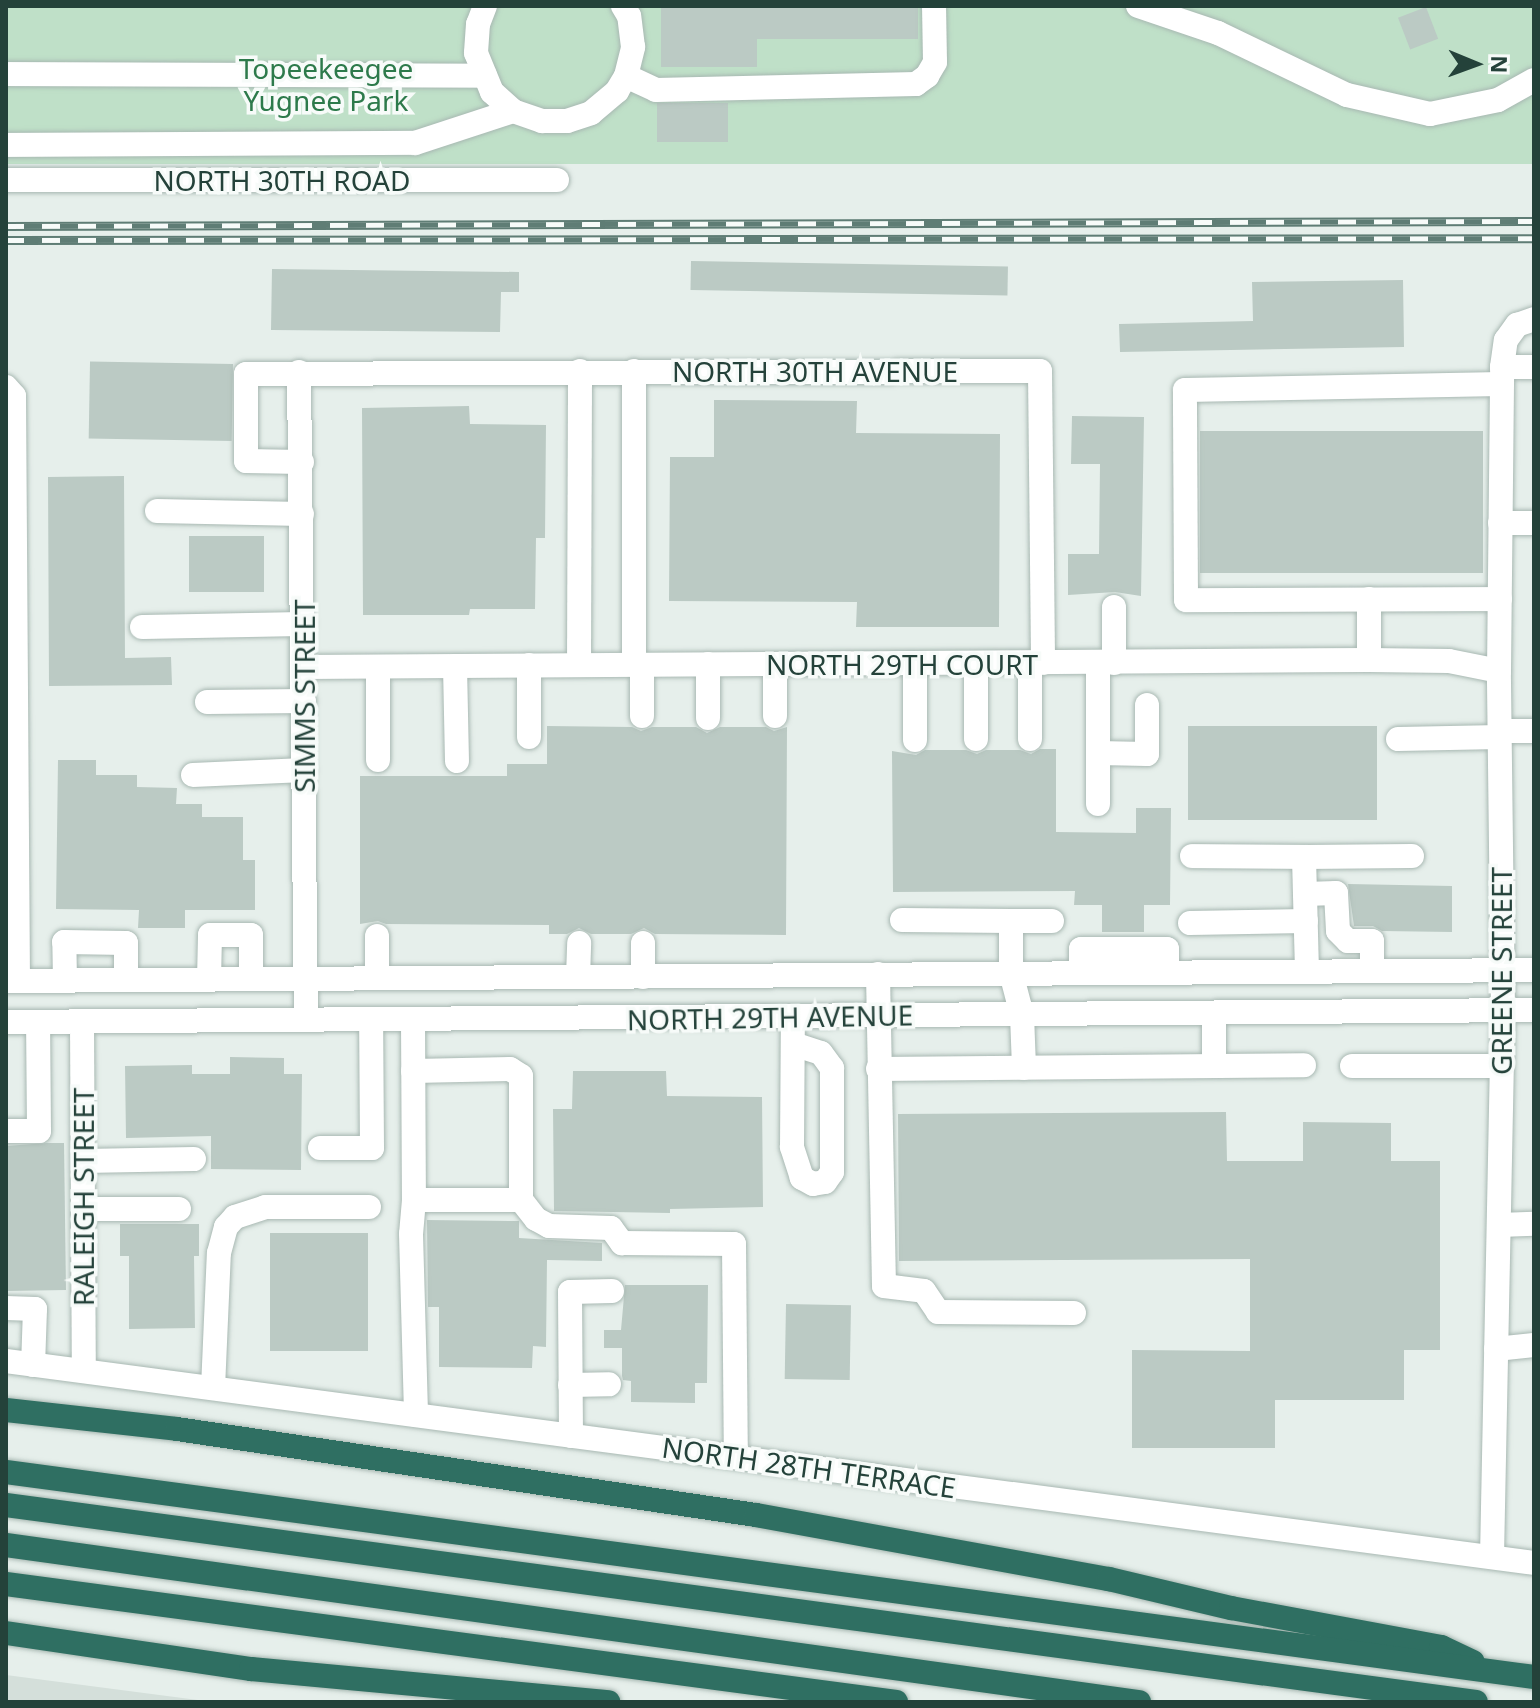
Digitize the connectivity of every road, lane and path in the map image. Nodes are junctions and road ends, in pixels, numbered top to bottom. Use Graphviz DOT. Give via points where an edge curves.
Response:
graph roads {
  1 [pos="485,6"];
  2 [pos="623,6"];
  3 [pos="934,6"];
  4 [pos="1138,6"];
  5 [pos="6,74"];
  6 [pos="485,76"];
  7 [pos="626,76"];
  8 [pos="1534,80"];
  9 [pos="513,111"];
  10 [pos="6,145"];
  11 [pos="6,180"];
  12 [pos="557,180"];
  13 [pos="1534,319"];
  14 [pos="1534,367"];
  15 [pos="580,371"];
  16 [pos="634,371"];
  17 [pos="299,372"];
  18 [pos="1502,376"];
  19 [pos="6,387"];
  20 [pos="302,462"];
  21 [pos="157,511"];
  22 [pos="302,514"];
  23 [pos="1500,523"];
  24 [pos="1534,523"];
  25 [pos="1369,599"];
  26 [pos="1500,599"];
  27 [pos="1114,607"];
  28 [pos="303,624"];
  29 [pos="142,627"];
  30 [pos="1369,660"];
  31 [pos="976,663"];
  32 [pos="1036,663"];
  33 [pos="1106,663"];
  34 [pos="708,664"];
  35 [pos="775,664"];
  36 [pos="915,664"];
  37 [pos="529,665"];
  38 [pos="579,665"];
  39 [pos="638,665"];
  40 [pos="455,666"];
  41 [pos="304,667"];
  42 [pos="378,667"];
  43 [pos="1499,671"];
  44 [pos="304,701"];
  45 [pos="207,702"];
  46 [pos="1147,705"];
  47 [pos="642,716"];
  48 [pos="775,716"];
  49 [pos="708,718"];
  50 [pos="1534,731"];
  51 [pos="1500,734"];
  52 [pos="529,737"];
  53 [pos="976,739"];
  54 [pos="1030,739"];
  55 [pos="1398,739"];
  56 [pos="915,740"];
  57 [pos="1098,753"];
  58 [pos="378,760"];
  59 [pos="457,761"];
  60 [pos="304,770"];
  61 [pos="193,775"];
  62 [pos="1098,804"];
  63 [pos="1192,856"];
  64 [pos="1412,856"];
  65 [pos="1304,857"];
  66 [pos="1305,894"];
  67 [pos="902,920"];
  68 [pos="1011,921"];
  69 [pos="1052,921"];
  70 [pos="1306,921"];
  71 [pos="1190,923"];
  72 [pos="377,936"];
  73 [pos="579,943"];
  74 [pos="643,943"];
  75 [pos="1502,970"];
  76 [pos="1534,970"];
  77 [pos="1307,971"];
  78 [pos="1372,971"];
  79 [pos="1011,973"];
  80 [pos="878,974"];
  81 [pos="578,977"];
  82 [pos="643,977"];
  83 [pos="377,978"];
  84 [pos="251,979"];
  85 [pos="306,979"];
  86 [pos="126,980"];
  87 [pos="209,980"];
  88 [pos="12,981"];
  89 [pos="65,981"];
  90 [pos="1503,1010"];
  91 [pos="1534,1010"];
  92 [pos="1214,1013"];
  93 [pos="877,1015"];
  94 [pos="1022,1015"];
  95 [pos="793,1016"];
  96 [pos="306,1020"];
  97 [pos="371,1020"];
  98 [pos="413,1020"];
  99 [pos="6,1022"];
  100 [pos="38,1022"];
  101 [pos="82,1022"];
  102 [pos="793,1044"];
  103 [pos="1304,1065"];
  104 [pos="1214,1066"];
  105 [pos="1352,1066"];
  106 [pos="1501,1066"];
  107 [pos="1024,1068"];
  108 [pos="878,1069"];
  109 [pos="413,1071"];
  110 [pos="6,1131"];
  111 [pos="320,1148"];
  112 [pos="194,1159"];
  113 [pos="83,1161"];
  114 [pos="414,1200"];
  115 [pos="521,1200"];
  116 [pos="369,1207"];
  117 [pos="83,1209"];
  118 [pos="179,1209"];
  119 [pos="1534,1224"];
  120 [pos="1499,1225"];
  121 [pos="612,1291"];
  122 [pos="6,1308"];
  123 [pos="1074,1313"];
  124 [pos="1534,1345"];
  125 [pos="1496,1349"];
  126 [pos="6,1361"];
  127 [pos="33,1365"];
  128 [pos="84,1371"];
  129 [pos="609,1384"];
  130 [pos="570,1385"];
  131 [pos="213,1388"];
  132 [pos="6,1410"];
  133 [pos="416,1415"];
  134 [pos="571,1436"];
  135 [pos="736,1457"];
  136 [pos="6,1472"];
  137 [pos="6,1505"];
  138 [pos="6,1545"];
  139 [pos="1492,1557"];
  140 [pos="1534,1563"];
  141 [pos="6,1584"];
  142 [pos="6,1633"];
  143 [pos="1493,1672"];
  144 [pos="1534,1677"];
  145 [pos="608,1702"];
  146 [pos="896,1702"];
  147 [pos="1139,1702"];
  148 [pos="1476,1702"];
  1 -- 6 [label="street" via="476,53"];
  2 -- 7 [label="street" via="633,47"];
  3 -- 7 [label="street" via="935,62 916,84 656,90"];
  4 -- 8 [label="street" via="1218,33 1347,95 1419,112 1459,110 1498,100"];
  5 -- 6 [label="street"];
  6 -- 9 [label="street" via="492,92"];
  7 -- 9 [label="street" via="591,113 567,121 542,121"];
  9 -- 10 [label="street" via="415,143"];
  11 -- 12 [label="street, NORTH 30TH ROAD"];
  13 -- 18 [label="street, GREENE STREET" via="1517,325 1506,340"];
  14 -- 18 [label="street"];
  15 -- 16 [label="street, NORTH 30TH AVENUE"];
  15 -- 17 [label="street, NORTH 30TH AVENUE"];
  15 -- 38 [label="street"];
  16 -- 32 [label="street, NORTH 30TH AVENUE" via="1040,371"];
  16 -- 39 [label="street"];
  17 -- 20 [label="street, SIMMS STREET"];
  17 -- 20 [label="street, NORTH 30TH AVENUE" via="246,374 246,461"];
  18 -- 23 [label="street, GREENE STREET"];
  18 -- 25 [label="street" via="1185,390 1186,600"];
  19 -- 88 [label="street" via="14,396"];
  20 -- 22 [label="street, SIMMS STREET"];
  21 -- 22 [label="street"];
  22 -- 28 [label="street, SIMMS STREET"];
  23 -- 24 [label="street"];
  23 -- 26 [label="street, GREENE STREET"];
  25 -- 26 [label="street"];
  25 -- 30 [label="street"];
  26 -- 43 [label="street, GREENE STREET"];
  27 -- 33 [label="street"];
  28 -- 29 [label="street"];
  28 -- 41 [label="street, SIMMS STREET"];
  30 -- 33 [label="street, NORTH 29TH COURT"];
  30 -- 43 [label="street, NORTH 29TH COURT" via="1449,661"];
  31 -- 32 [label="street, NORTH 29TH COURT"];
  31 -- 36 [label="street, NORTH 29TH COURT"];
  31 -- 53 [label="street"];
  32 -- 33 [label="street, NORTH 29TH COURT"];
  32 -- 54 [label="street"];
  33 -- 57 [label="street"];
  34 -- 35 [label="street, NORTH 29TH COURT"];
  34 -- 39 [label="street, NORTH 29TH COURT"];
  34 -- 49 [label="street"];
  35 -- 36 [label="street, NORTH 29TH COURT"];
  35 -- 48 [label="street"];
  36 -- 56 [label="street"];
  37 -- 38 [label="street, NORTH 29TH COURT"];
  37 -- 40 [label="street, NORTH 29TH COURT"];
  37 -- 52 [label="street"];
  38 -- 39 [label="street, NORTH 29TH COURT"];
  39 -- 47 [label="street"];
  40 -- 42 [label="street, NORTH 29TH COURT"];
  40 -- 59 [label="street"];
  41 -- 42 [label="street, NORTH 29TH COURT"];
  41 -- 44 [label="street, SIMMS STREET"];
  42 -- 58 [label="street"];
  43 -- 51 [label="street, GREENE STREET"];
  44 -- 45 [label="street"];
  44 -- 60 [label="street, SIMMS STREET"];
  46 -- 57 [label="street" via="1147,754"];
  50 -- 51 [label="street"];
  51 -- 55 [label="street"];
  51 -- 75 [label="street, GREENE STREET"];
  57 -- 62 [label="street"];
  60 -- 61 [label="street"];
  60 -- 85 [label="street, SIMMS STREET"];
  63 -- 65 [label="street"];
  64 -- 65 [label="street"];
  65 -- 66 [label="street"];
  66 -- 70 [label="street"];
  66 -- 78 [label="street" via="1336,893 1338,931 1348,941 1372,941"];
  67 -- 68 [label="street"];
  68 -- 69 [label="street"];
  68 -- 79 [label="street"];
  70 -- 71 [label="street"];
  70 -- 77 [label="street"];
  72 -- 83 [label="street"];
  73 -- 81 [label="street"];
  74 -- 82 [label="street"];
  75 -- 76 [label="street, NORTH 29TH AVENUE"];
  75 -- 78 [label="street, NORTH 29TH AVENUE"];
  75 -- 90 [label="street, GREENE STREET"];
  77 -- 78 [label="street, NORTH 29TH AVENUE"];
  77 -- 79 [label="street, NORTH 29TH AVENUE"];
  79 -- 80 [label="street, NORTH 29TH AVENUE"];
  79 -- 94 [label="street"];
  80 -- 82 [label="street, NORTH 29TH AVENUE"];
  80 -- 93 [label="street"];
  81 -- 82 [label="street, NORTH 29TH AVENUE"];
  81 -- 83 [label="street, NORTH 29TH AVENUE"];
  83 -- 85 [label="street, NORTH 29TH AVENUE"];
  84 -- 85 [label="street, NORTH 29TH AVENUE"];
  84 -- 87 [label="street, NORTH 29TH AVENUE"];
  84 -- 87 [label="street" via="251,935 210,935"];
  85 -- 96 [label="street, SIMMS STREET"];
  86 -- 87 [label="street, NORTH 29TH AVENUE"];
  86 -- 89 [label="street, NORTH 29TH AVENUE"];
  86 -- 89 [label="street" via="126,943 64,942"];
  88 -- 89 [label="street, NORTH 29TH AVENUE"];
  90 -- 91 [label="street, NORTH 29TH AVENUE"];
  90 -- 92 [label="street, NORTH 29TH AVENUE"];
  90 -- 106 [label="street, GREENE STREET"];
  92 -- 94 [label="street, NORTH 29TH AVENUE"];
  92 -- 104 [label="street"];
  93 -- 94 [label="street, NORTH 29TH AVENUE"];
  93 -- 95 [label="street, NORTH 29TH AVENUE"];
  93 -- 108 [label="street"];
  94 -- 107 [label="street"];
  95 -- 98 [label="street, NORTH 29TH AVENUE"];
  95 -- 102 [label="street"];
  96 -- 97 [label="street, NORTH 29TH AVENUE"];
  96 -- 101 [label="street, NORTH 29TH AVENUE"];
  97 -- 98 [label="street, NORTH 29TH AVENUE"];
  97 -- 111 [label="street" via="372,1148"];
  98 -- 109 [label="street"];
  99 -- 100 [label="street, NORTH 29TH AVENUE"];
  100 -- 101 [label="street, NORTH 29TH AVENUE"];
  100 -- 110 [label="street" via="39,1131"];
  101 -- 113 [label="street, RALEIGH STREET"];
  102 -- 102 [label="street" via="796,1167 813,1184 825,1182 832,1172 832,1068 821,1053"];
  103 -- 104 [label="street"];
  104 -- 107 [label="street"];
  105 -- 106 [label="street"];
  106 -- 120 [label="street, GREENE STREET"];
  107 -- 108 [label="street"];
  108 -- 123 [label="street" via="884,1286 924,1291 938,1312"];
  109 -- 114 [label="street"];
  109 -- 115 [label="street" via="510,1069 521,1076"];
  112 -- 113 [label="street"];
  113 -- 117 [label="street, RALEIGH STREET"];
  114 -- 115 [label="street"];
  114 -- 133 [label="street"];
  115 -- 135 [label="street" via="549,1226 611,1228 622,1243 734,1244"];
  116 -- 131 [label="street" via="265,1207 235,1217 226,1227 219,1253"];
  117 -- 118 [label="street"];
  117 -- 128 [label="street, RALEIGH STREET"];
  119 -- 120 [label="street"];
  120 -- 125 [label="street, GREENE STREET"];
  121 -- 130 [label="street" via="570,1292"];
  122 -- 127 [label="street" via="35,1309"];
  124 -- 125 [label="street"];
  125 -- 139 [label="street, GREENE STREET"];
  126 -- 127 [label="street, NORTH 28TH TERRACE"];
  127 -- 128 [label="street, NORTH 28TH TERRACE"];
  128 -- 131 [label="street, NORTH 28TH TERRACE"];
  129 -- 130 [label="street"];
  130 -- 134 [label="street"];
  131 -- 133 [label="street, NORTH 28TH TERRACE"];
  132 -- 143 [label="highway" via="177,1429 756,1515 1441,1647"];
  133 -- 134 [label="street, NORTH 28TH TERRACE"];
  134 -- 135 [label="street, NORTH 28TH TERRACE"];
  135 -- 139 [label="street, NORTH 28TH TERRACE"];
  136 -- 143 [label="highway"];
  137 -- 148 [label="highway"];
  138 -- 147 [label="highway"];
  139 -- 140 [label="street, NORTH 28TH TERRACE"];
  141 -- 146 [label="highway"];
  142 -- 145 [label="highway" via="251,1669"];
  143 -- 144 [label="highway"];
}
